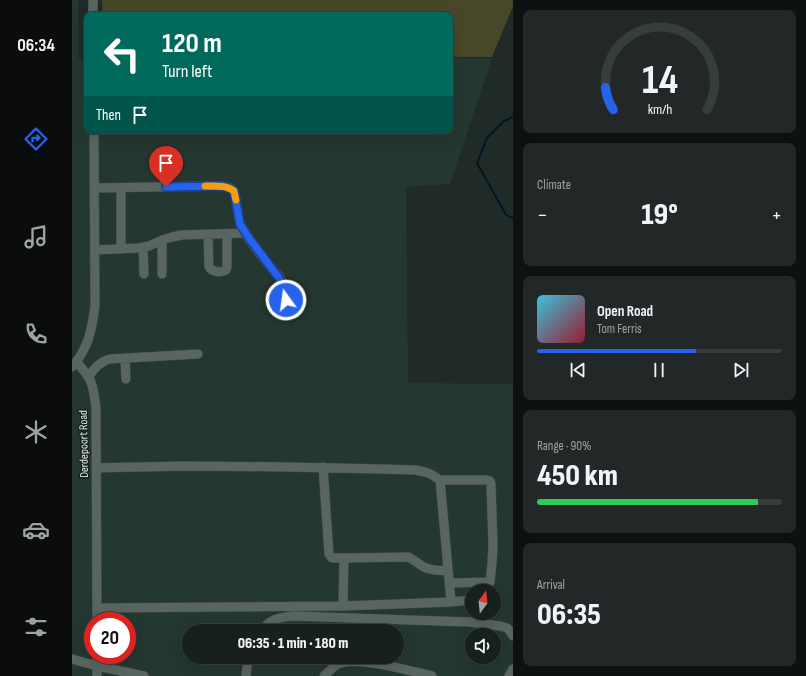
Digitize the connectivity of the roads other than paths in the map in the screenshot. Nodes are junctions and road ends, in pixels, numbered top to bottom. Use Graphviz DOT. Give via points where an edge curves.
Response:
graph roads {
  1 [pos="93,0"];
  2 [pos="93,12"];
  3 [pos="94,134"];
  4 [pos="95,188"];
  5 [pos="120,188"];
  6 [pos="246,233"];
  7 [pos="227,234"];
  8 [pos="208,235"];
  9 [pos="162,240"];
  10 [pos="144,247"];
  11 [pos="121,249"];
  12 [pos="95,250"];
  13 [pos="144,274"];
  14 [pos="162,274"];
  15 [pos="289,316"];
  16 [pos="198,354"];
  17 [pos="125,358"];
  18 [pos="74,365"];
  19 [pos="88,377"];
  20 [pos="126,379"];
  21 [pos="323,467"];
  22 [pos="96,468"];
  23 [pos="440,480"];
  24 [pos="344,558"];
  25 [pos="448,571"];
  26 [pos="450,583"];
  27 [pos="465,584"];
  28 [pos="489,584"];
  29 [pos="465,601"];
  30 [pos="451,602"];
  31 [pos="342,606"];
  32 [pos="97,608"];
  33 [pos="97,612"];
  34 [pos="384,619"];
  35 [pos="268,624"];
  36 [pos="384,624"];
  37 [pos="513,636"];
  38 [pos="72,660"];
  39 [pos="247,664"];
  40 [pos="338,664"];
  41 [pos="390,664"];
  42 [pos="97,666"];
  43 [pos="109,669"];
  44 [pos="513,669"];
  45 [pos="97,676"];
  46 [pos="120,676"];
  47 [pos="144,676"];
  48 [pos="246,676"];
  49 [pos="324,676"];
  50 [pos="432,676"];
  51 [pos="509,676"];
  1 -- 2 [label="street"];
  3 -- 4 [label="street, Derdepoort Road"];
  4 -- 5 [label="street"];
  4 -- 12 [label="street, Derdepoort Road"];
  5 -- 6 [label="street" via="229,188 234,191 240,224"];
  5 -- 11 [label="street"];
  6 -- 7 [label="street"];
  6 -- 15 [label="street" via="282,282"];
  7 -- 8 [label="street"];
  7 -- 8 [label="street" via="224,271 210,270"];
  8 -- 9 [label="street" via="182,235"];
  9 -- 10 [label="street"];
  9 -- 14 [label="street"];
  10 -- 11 [label="street"];
  10 -- 13 [label="street"];
  11 -- 12 [label="street"];
  12 -- 18 [label="street, Derdepoort Road" via="93,321 85,349"];
  16 -- 17 [label="street"];
  17 -- 19 [label="street" via="104,360"];
  17 -- 20 [label="street"];
  18 -- 19 [label="street, Derdepoort Road"];
  19 -- 22 [label="street, Derdepoort Road" via="95,404"];
  21 -- 22 [label="street"];
  21 -- 23 [label="street" via="425,471"];
  21 -- 24 [label="street" via="329,554 332,558"];
  22 -- 32 [label="street, Derdepoort Road"];
  23 -- 25 [label="street"];
  23 -- 28 [label="street" via="490,481 493,546"];
  24 -- 25 [label="street" via="408,557 428,569"];
  24 -- 31 [label="street"];
  25 -- 26 [label="street"];
  26 -- 27 [label="street"];
  26 -- 30 [label="street"];
  29 -- 30 [label="street"];
  30 -- 31 [label="street"];
  31 -- 32 [label="street"];
  32 -- 33 [label="street, Derdepoort Road"];
  34 -- 35 [label="street" via="293,616"];
  34 -- 36 [label="street"];
  34 -- 37 [label="street" via="470,622 507,628"];
  38 -- 42 [label="street"];
  39 -- 48 [label="street"];
  40 -- 49 [label="street"];
  41 -- 50 [label="street"];
  42 -- 43 [label="street"];
  42 -- 45 [label="street"];
  43 -- 46 [label="street"];
  43 -- 47 [label="street"];
  44 -- 51 [label="street"];
}
